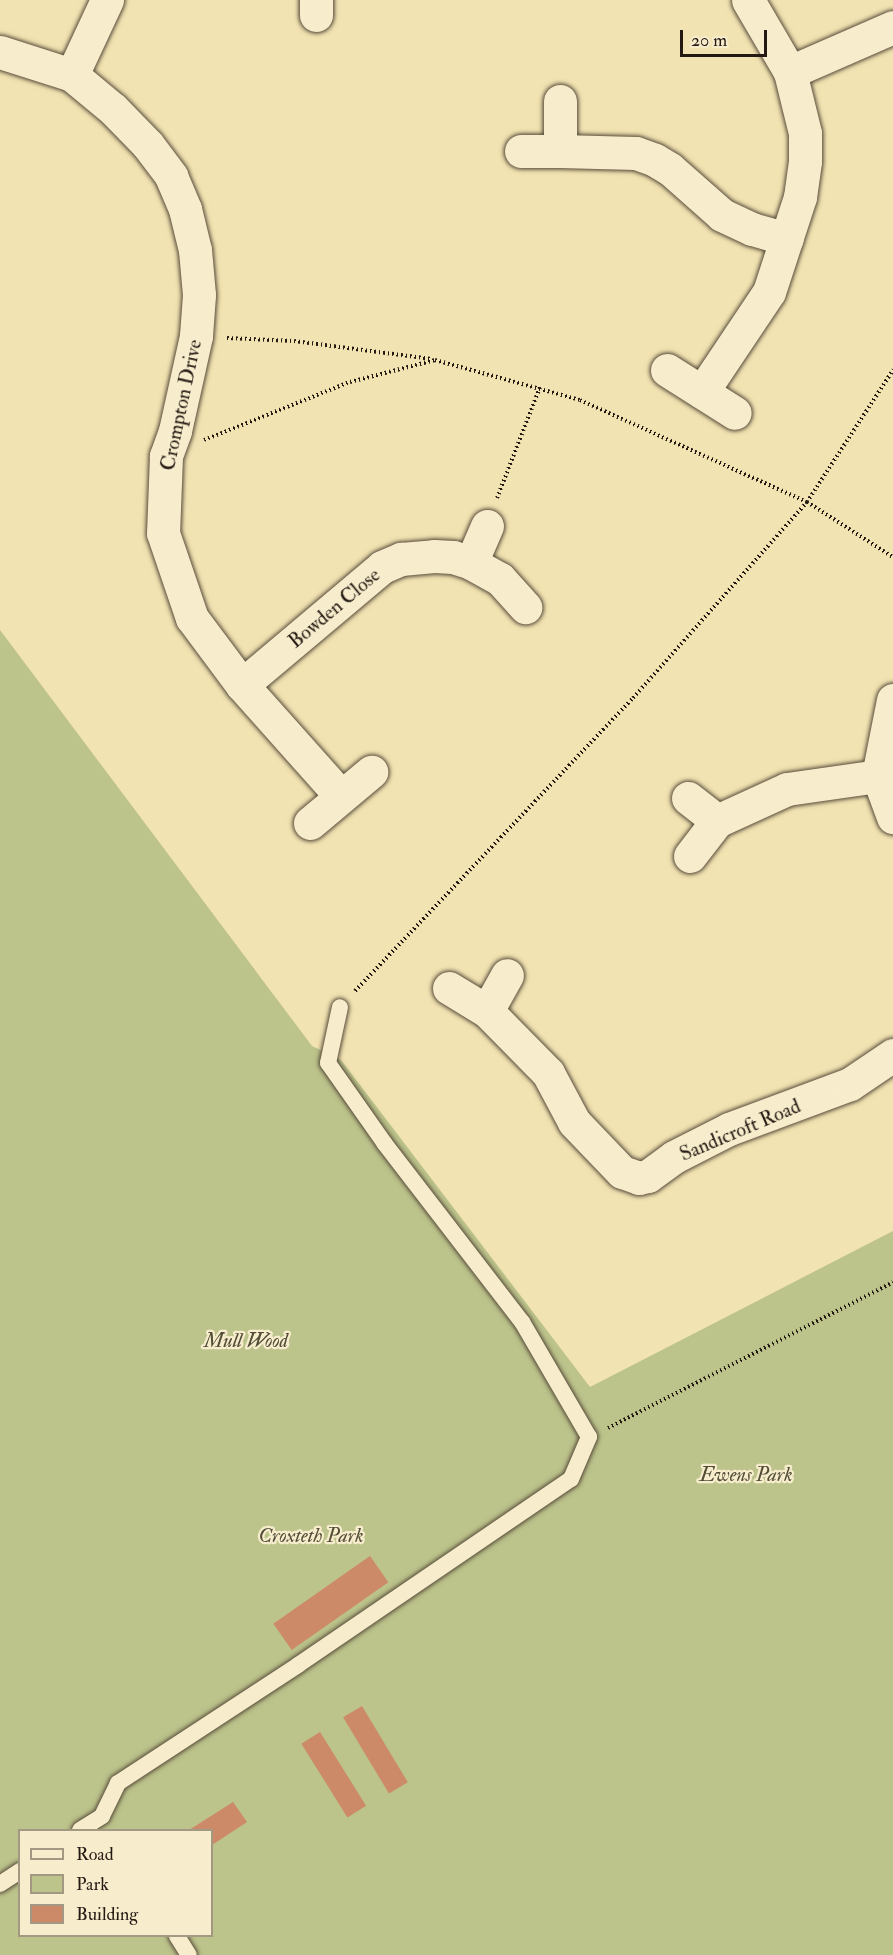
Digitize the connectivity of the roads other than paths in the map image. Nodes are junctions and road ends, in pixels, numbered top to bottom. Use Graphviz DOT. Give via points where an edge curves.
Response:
graph roads {
  1 [pos="107,0"];
  2 [pos="748,0"];
  3 [pos="893,27"];
  4 [pos="0,52"];
  5 [pos="790,72"];
  6 [pos="72,75"];
  7 [pos="560,101"];
  8 [pos="522,151"];
  9 [pos="560,151"];
  10 [pos="787,239"];
  11 [pos="668,370"];
  12 [pos="702,392"];
  13 [pos="735,413"];
  14 [pos="487,525"];
  15 [pos="471,563"];
  16 [pos="525,607"];
  17 [pos="242,685"];
  18 [pos="893,700"];
  19 [pos="371,772"];
  20 [pos="878,776"];
  21 [pos="341,796"];
  22 [pos="688,798"];
  23 [pos="893,817"];
  24 [pos="717,821"];
  25 [pos="310,823"];
  26 [pos="690,855"];
  27 [pos="507,975"];
  28 [pos="449,988"];
  29 [pos="340,1007"];
  30 [pos="487,1011"];
  31 [pos="893,1055"];
  32 [pos="106,1823"];
  33 [pos="84,1829"];
  34 [pos="18,1872"];
  35 [pos="0,1884"];
  36 [pos="178,1937"];
  37 [pos="189,1955"];
  1 -- 6 [label="street"];
  2 -- 5 [label="street"];
  3 -- 5 [label="street"];
  4 -- 6 [label="street, Crompton Drive"];
  5 -- 10 [label="street" via="805,133 805,161 800,197"];
  6 -- 17 [label="street, Crompton Drive" via="148,145 171,176 185,209 195,250 199,295 196,336 166,456 163,533 192,618"];
  7 -- 9 [label="street"];
  8 -- 9 [label="street"];
  9 -- 10 [label="street" via="615,151 645,156 670,169 722,214 752,229"];
  10 -- 12 [label="street" via="769,292"];
  11 -- 12 [label="street"];
  12 -- 13 [label="street"];
  14 -- 15 [label="street"];
  15 -- 16 [label="street, Bowden Close" via="500,579"];
  15 -- 17 [label="street, Bowden Close" via="434,556 401,559 382,567"];
  17 -- 21 [label="street, Crompton Drive"];
  18 -- 20 [label="street"];
  19 -- 21 [label="street"];
  20 -- 23 [label="street"];
  20 -- 24 [label="street" via="787,789"];
  21 -- 25 [label="street"];
  22 -- 24 [label="street"];
  24 -- 26 [label="street"];
  27 -- 30 [label="street"];
  28 -- 30 [label="street, Sandicroft Road"];
  29 -- 32 [label="lane" via="328,1062 384,1144 522,1322 589,1437 571,1479 118,1783"];
  30 -- 31 [label="street, Sandicroft Road" via="548,1073 574,1122 622,1172 639,1178 729,1129 850,1084"];
  32 -- 33 [label="lane"];
  34 -- 35 [label="lane"];
  36 -- 37 [label="lane"];
}
